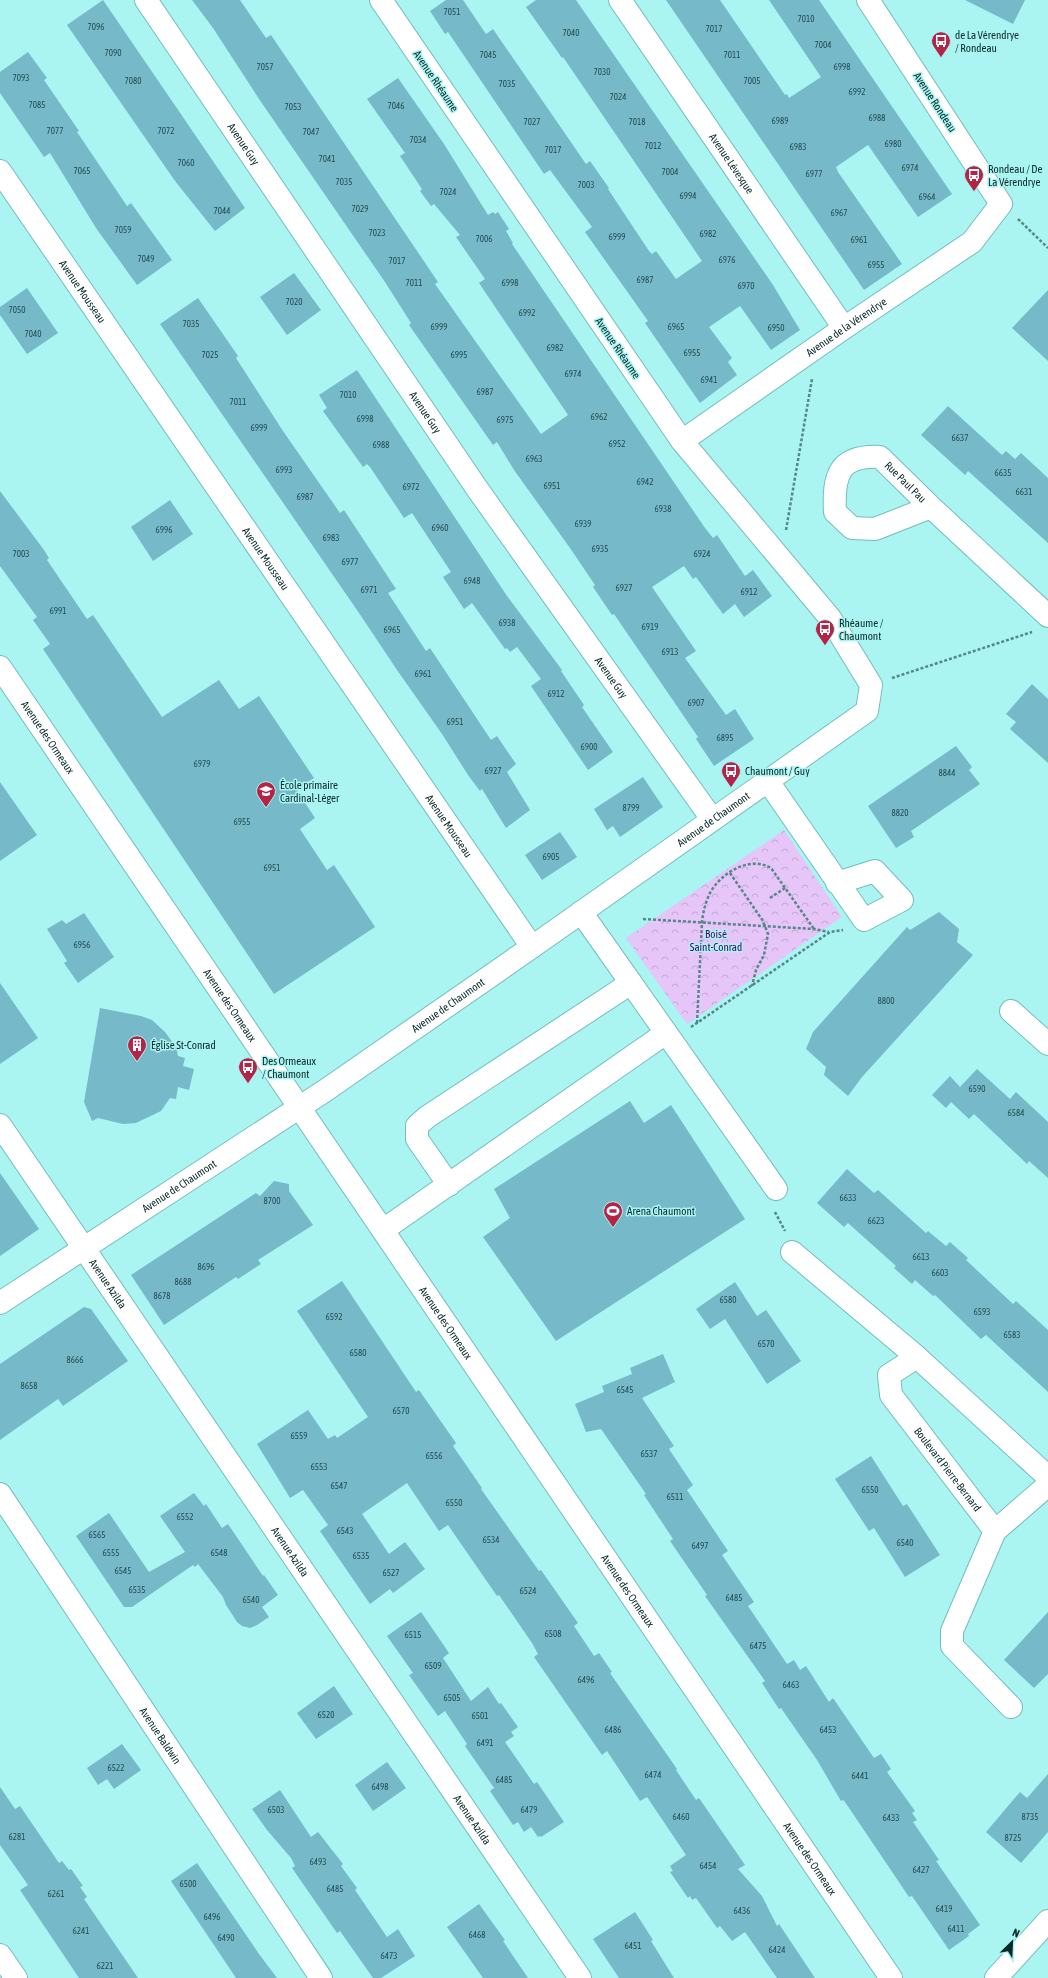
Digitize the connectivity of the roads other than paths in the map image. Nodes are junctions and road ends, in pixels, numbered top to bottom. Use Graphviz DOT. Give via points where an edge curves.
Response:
graph roads {
  1 [pos="146,0"];
  2 [pos="381,0"];
  3 [pos="620,0"];
  4 [pos="868,0"];
  5 [pos="0,171"];
  6 [pos="1001,204"];
  7 [pos="844,328"];
  8 [pos="682,441"];
  9 [pos="931,507"];
  10 [pos="1041,624"];
  11 [pos="0,667"];
  12 [pos="871,685"];
  13 [pos="767,780"];
  14 [pos="712,819"];
  15 [pos="837,883"];
  16 [pos="581,912"];
  17 [pos="532,947"];
  18 [pos="631,983"];
  19 [pos="1011,1011"];
  20 [pos="676,1032"];
  21 [pos="1048,1044"];
  22 [pos="300,1107"];
  23 [pos="0,1125"];
  24 [pos="450,1185"];
  25 [pos="776,1189"];
  26 [pos="383,1230"];
  27 [pos="84,1249"];
  28 [pos="792,1252"];
  29 [pos="0,1303"];
  30 [pos="917,1357"];
  31 [pos="1048,1477"];
  32 [pos="1048,1485"];
  33 [pos="0,1494"];
  34 [pos="995,1531"];
  35 [pos="1011,1707"];
  36 [pos="1048,1921"];
  37 [pos="0,1955"];
  38 [pos="16,1978"];
  39 [pos="321,1978"];
  40 [pos="580,1978"];
  41 [pos="891,1978"];
  42 [pos="996,1978"];
  1 -- 14 [label="street, Avenue Guy" via="478,490"];
  2 -- 8 [label="street, Avenue Rhéaume"];
  3 -- 7 [label="street, Avenue Lévesque"];
  4 -- 6 [label="street, Avenue Rondeau"];
  5 -- 17 [label="street, Avenue Mousseau"];
  6 -- 7 [label="street, Avenue de la Vérendrye" via="972,242"];
  7 -- 8 [label="street, Avenue de la Vérendrye"];
  8 -- 12 [label="street, Avenue Rhéaume" via="830,618"];
  9 -- 10 [label="street, Rue Paul Pau"];
  11 -- 22 [label="street, Avenue des Ormeaux"];
  12 -- 13 [label="street, Avenue de Chaumont" via="866,711"];
  13 -- 14 [label="street, Avenue de Chaumont"];
  13 -- 15 [label="street"];
  14 -- 16 [label="street, Avenue de Chaumont"];
  16 -- 17 [label="street, Avenue de Chaumont"];
  16 -- 18 [label="street"];
  17 -- 22 [label="street, Avenue de Chaumont"];
  18 -- 20 [label="street"];
  18 -- 24 [label="street" via="427,1117 418,1126 417,1138"];
  19 -- 21 [label="street"];
  20 -- 24 [label="street"];
  20 -- 25 [label="street"];
  22 -- 26 [label="street, Avenue des Ormeaux"];
  22 -- 27 [label="street, Avenue de Chaumont"];
  23 -- 27 [label="street, Avenue Azilda"];
  24 -- 26 [label="street"];
  26 -- 41 [label="street, Avenue des Ormeaux"];
  27 -- 29 [label="street, Avenue de Chaumont"];
  27 -- 40 [label="street, Avenue Azilda"];
  28 -- 30 [label="street"];
  30 -- 31 [label="street"];
  30 -- 34 [label="street, Boulevard Pierre-Bernard" via="889,1375 891,1395"];
  32 -- 34 [label="street"];
  33 -- 39 [label="street, Avenue Baldwin"];
  34 -- 35 [label="street" via="952,1631 952,1646"];
  36 -- 42 [label="street"];
  37 -- 38 [label="street"];
}
